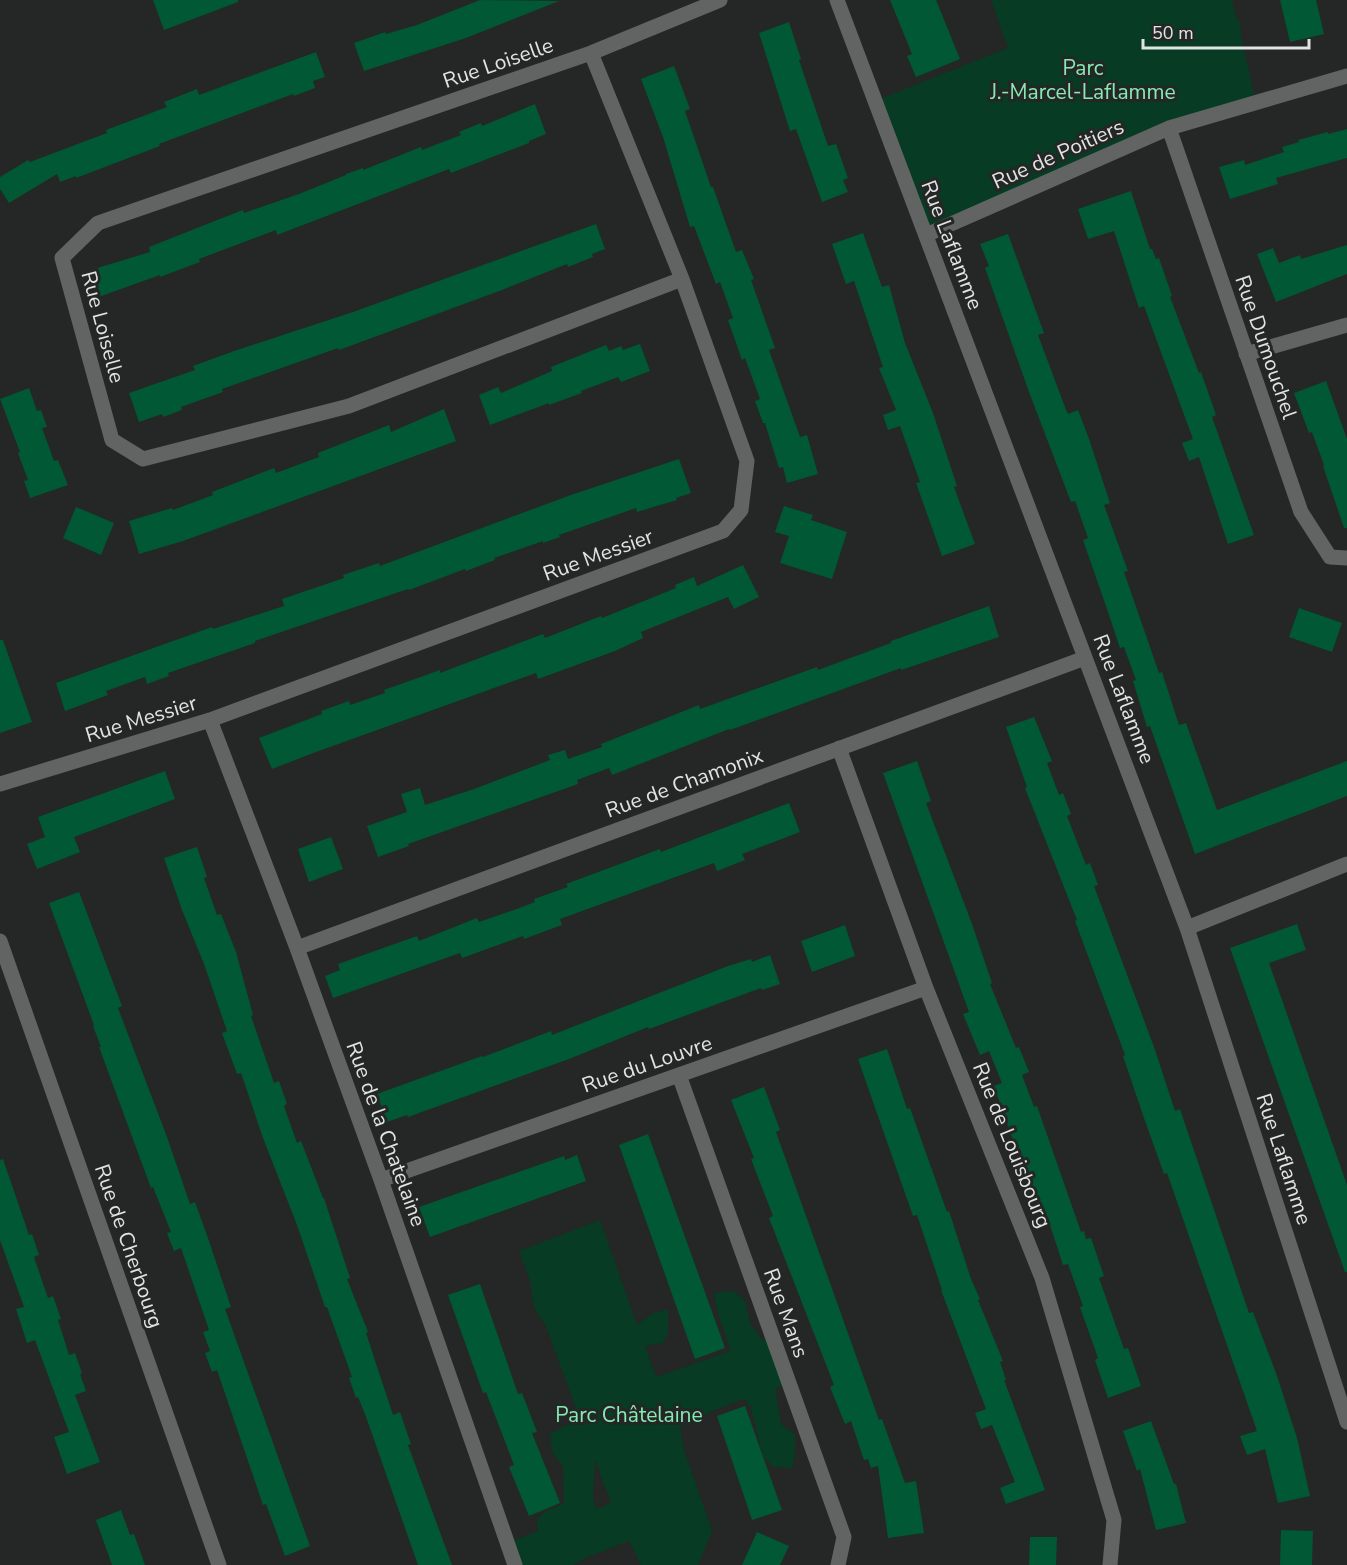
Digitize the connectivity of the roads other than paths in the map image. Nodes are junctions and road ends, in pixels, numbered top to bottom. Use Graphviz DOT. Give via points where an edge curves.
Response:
graph roads {
  1 [pos="720,0"];
  2 [pos="837,0"];
  3 [pos="591,53"];
  4 [pos="1347,76"];
  5 [pos="1169,128"];
  6 [pos="926,236"];
  7 [pos="682,279"];
  8 [pos="1347,325"];
  9 [pos="1246,354"];
  10 [pos="1347,558"];
  11 [pos="1085,658"];
  12 [pos="210,720"];
  13 [pos="839,748"];
  14 [pos="0,784"];
  15 [pos="1347,864"];
  16 [pos="1188,928"];
  17 [pos="0,941"];
  18 [pos="297,948"];
  19 [pos="926,988"];
  20 [pos="679,1075"];
  21 [pos="381,1180"];
  22 [pos="1347,1422"];
  23 [pos="219,1565"];
  24 [pos="515,1565"];
  25 [pos="838,1565"];
  26 [pos="1110,1565"];
  1 -- 3 [label="street, Rue Loiselle"];
  2 -- 6 [label="street, Rue Laflamme"];
  3 -- 7 [label="street, Rue Messier"];
  3 -- 7 [label="street, Rue Loiselle" via="98,224 62,258 112,440 143,459 349,406"];
  4 -- 5 [label="street, Rue de Poitiers"];
  5 -- 6 [label="street, Rue de Poitiers"];
  5 -- 9 [label="street, Rue Dumouchel"];
  6 -- 11 [label="street, Rue Laflamme"];
  7 -- 12 [label="street, Rue Messier" via="747,461 741,510 723,531"];
  8 -- 9 [label="street"];
  9 -- 10 [label="street, Rue Dumouchel" via="1300,512 1330,557"];
  11 -- 13 [label="street, Rue de Chamonix"];
  11 -- 16 [label="street, Rue Laflamme"];
  12 -- 14 [label="street, Rue Messier"];
  12 -- 18 [label="street, Rue de la Chatelaine"];
  13 -- 18 [label="street, Rue de Chamonix"];
  13 -- 19 [label="street, Rue de Louisbourg"];
  15 -- 16 [label="street"];
  16 -- 22 [label="street, Rue Laflamme"];
  17 -- 23 [label="street, Rue de Cherbourg"];
  18 -- 21 [label="street, Rue de la Chatelaine"];
  19 -- 20 [label="street, Rue du Louvre"];
  19 -- 26 [label="street, Rue de Louisbourg" via="1042,1278 1114,1520"];
  20 -- 21 [label="street, Rue du Louvre"];
  20 -- 25 [label="street, Rue Mans" via="844,1537"];
  21 -- 24 [label="street, Rue de la Chatelaine"];
}
